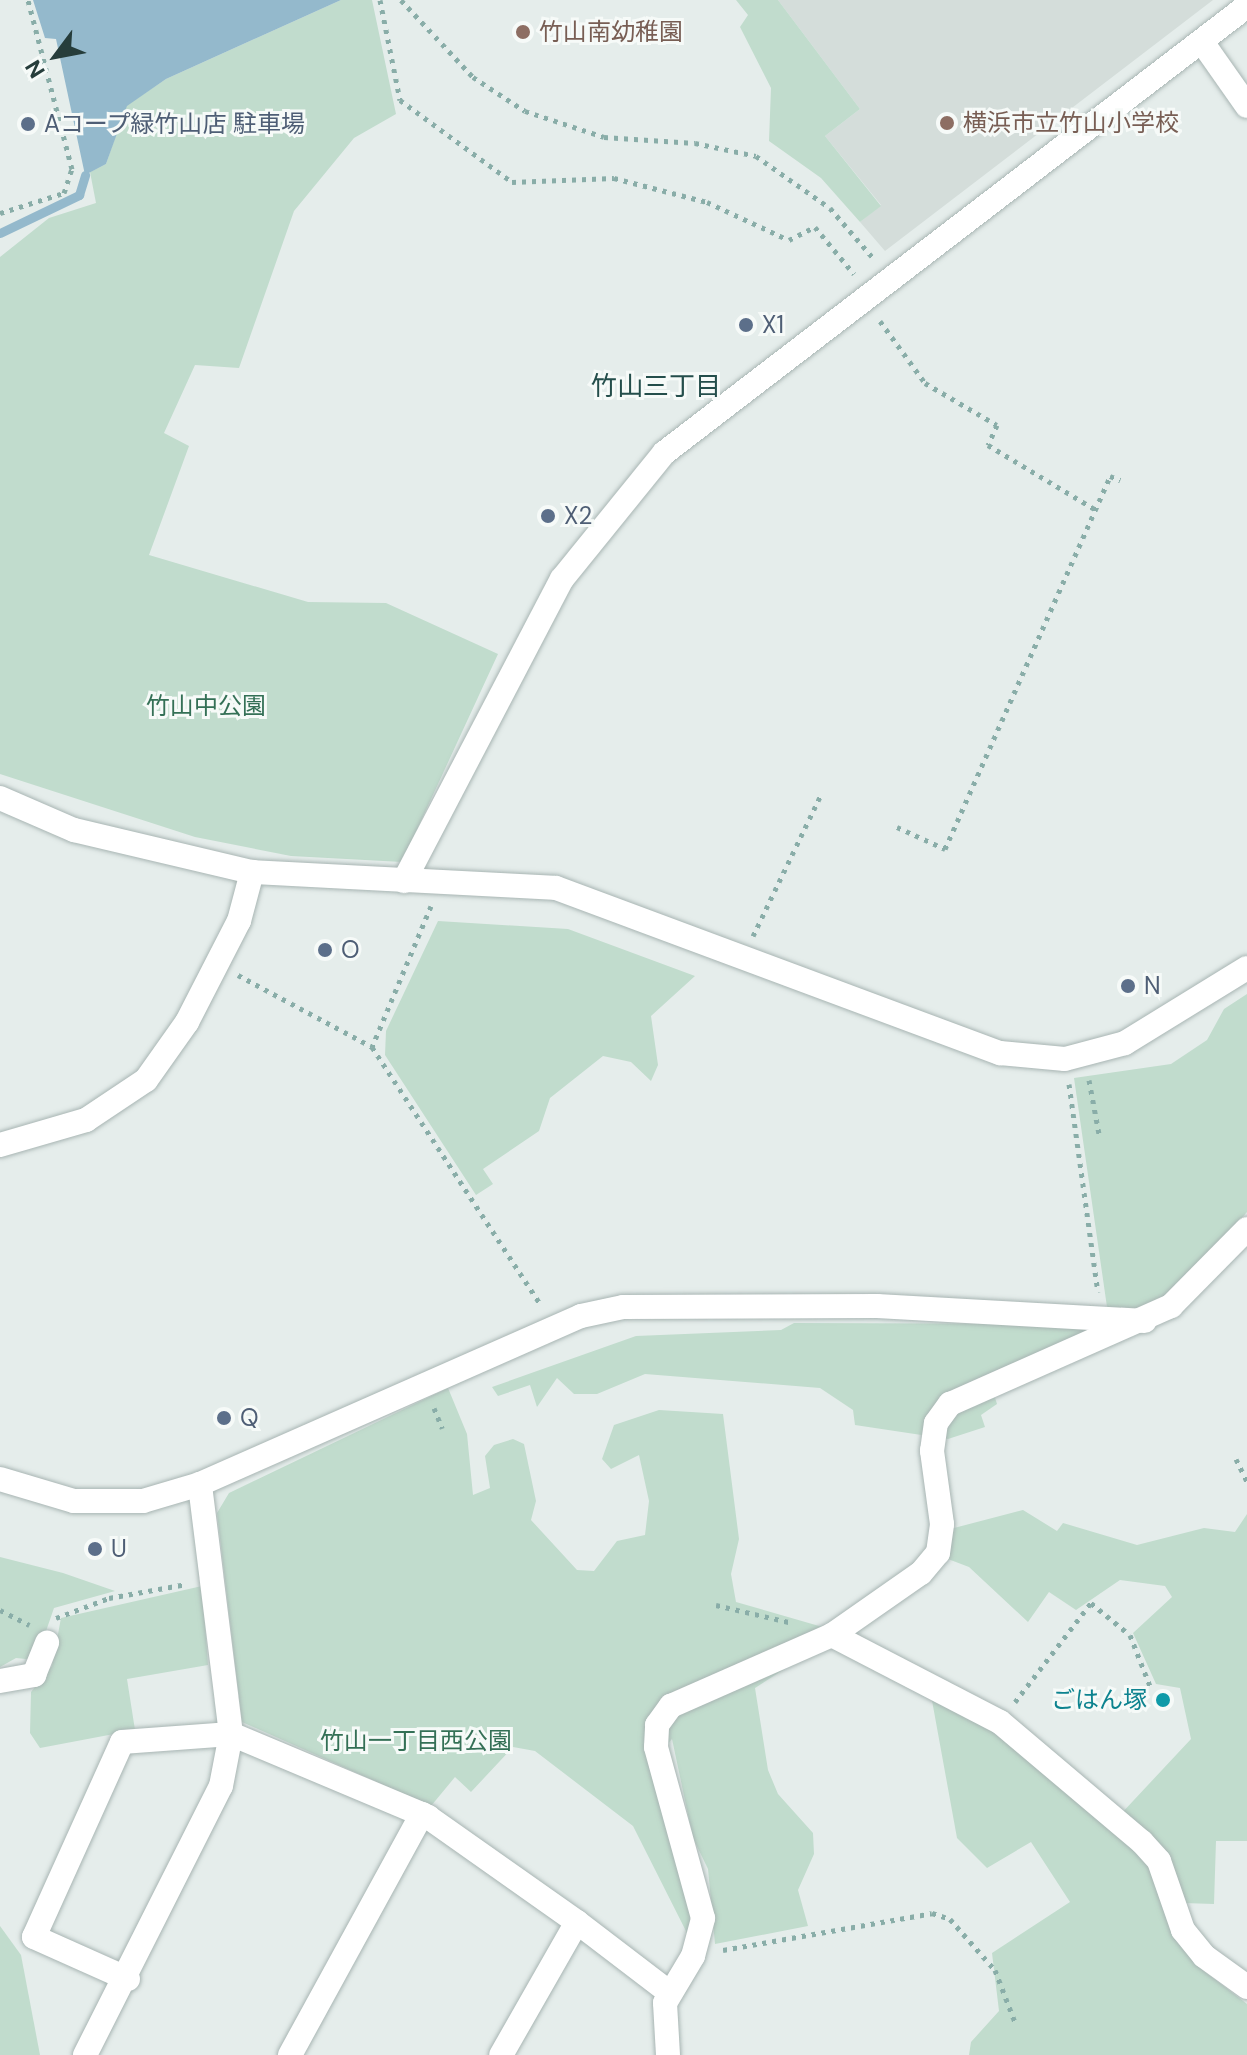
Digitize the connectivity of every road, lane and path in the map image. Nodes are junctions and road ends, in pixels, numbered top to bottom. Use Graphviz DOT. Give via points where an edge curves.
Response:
graph roads {
  1 [pos="28,0"];
  2 [pos="380,0"];
  3 [pos="401,0"];
  4 [pos="1247,6"];
  5 [pos="1202,42"];
  6 [pos="1247,106"];
  7 [pos="0,213"];
  8 [pos="886,272"];
  9 [pos="1120,480"];
  10 [pos="1096,510"];
  11 [pos="821,795"];
  12 [pos="0,798"];
  13 [pos="897,827"];
  14 [pos="252,872"];
  15 [pos="412,890"];
  16 [pos="434,899"];
  17 [pos="431,908"];
  18 [pos="751,940"];
  19 [pos="241,959"];
  20 [pos="1247,968"];
  21 [pos="372,1047"];
  22 [pos="1083,1054"];
  23 [pos="1068,1079"];
  24 [pos="1099,1134"];
  25 [pos="0,1145"];
  26 [pos="1247,1229"];
  27 [pos="1099,1299"];
  28 [pos="544,1310"];
  29 [pos="1145,1321"];
  30 [pos="430,1400"];
  31 [pos="442,1428"];
  32 [pos="1236,1459"];
  33 [pos="0,1479"];
  34 [pos="1247,1482"];
  35 [pos="200,1484"];
  36 [pos="212,1580"];
  37 [pos="716,1605"];
  38 [pos="832,1635"];
  39 [pos="47,1642"];
  40 [pos="0,1681"];
  41 [pos="1150,1686"];
  42 [pos="1000,1722"];
  43 [pos="231,1734"];
  44 [pos="422,1814"];
  45 [pos="577,1922"];
  46 [pos="693,1956"];
  47 [pos="128,1979"];
  48 [pos="1247,1987"];
  49 [pos="672,1990"];
  50 [pos="1015,2022"];
  51 [pos="85,2055"];
  52 [pos="290,2055"];
  53 [pos="501,2055"];
  54 [pos="668,2055"];
  1 -- 7 [label="path" via="72,169 64,193"];
  2 -- 8 [label="path" via="400,100 512,182 614,178 707,202 789,240 815,227 859,280"];
  3 -- 8 [label="path" via="473,77 525,111 604,137 695,143 756,156 792,175"];
  4 -- 5 [label="street"];
  5 -- 6 [label="street"];
  5 -- 8 [label="street"];
  8 -- 10 [label="path" via="902,293 876,315 925,383 997,425 988,445"];
  8 -- 15 [label="street" via="711,412 602,523 543,613"];
  9 -- 10 [label="path" via="1110,476"];
  10 -- 13 [label="path" via="945,849"];
  11 -- 18 [label="path"];
  12 -- 14 [label="street" via="74,830"];
  14 -- 15 [label="street"];
  14 -- 25 [label="street" via="233,933 187,1022 146,1080 86,1120"];
  15 -- 16 [label="path"];
  15 -- 22 [label="street" via="556,888 1000,1053"];
  17 -- 21 [label="path"];
  19 -- 21 [label="path" via="235,973"];
  20 -- 22 [label="street" via="1178,1017"];
  21 -- 28 [label="path"];
  22 -- 24 [label="path"];
  23 -- 27 [label="path"];
  26 -- 29 [label="street" via="1171,1306"];
  29 -- 35 [label="street" via="877,1306 676,1304 581,1316"];
  29 -- 38 [label="street" via="1046,1356 950,1404 936,1423 932,1451 942,1524 938,1553"];
  30 -- 31 [label="path"];
  32 -- 34 [label="path"];
  33 -- 35 [label="street" via="100,1504 143,1501"];
  35 -- 36 [label="street"];
  36 -- 39 [label="path" via="57,1614"];
  36 -- 43 [label="street"];
  37 -- 38 [label="path"];
  38 -- 42 [label="street"];
  38 -- 46 [label="street" via="671,1706 657,1725 656,1747 703,1918"];
  39 -- 40 [label="street" via="34,1675"];
  41 -- 42 [label="path" via="1130,1635 1091,1603"];
  42 -- 48 [label="street" via="1142,1842 1159,1861 1183,1930 1204,1956"];
  43 -- 44 [label="street"];
  43 -- 47 [label="street" via="221,1786"];
  43 -- 47 [label="street" via="122,1742 34,1937"];
  44 -- 45 [label="street"];
  44 -- 52 [label="street"];
  45 -- 49 [label="street"];
  45 -- 53 [label="street"];
  46 -- 49 [label="street"];
  46 -- 50 [label="path" via="932,1913 950,1919 995,1970"];
  47 -- 51 [label="street"];
  49 -- 54 [label="street"];
}
